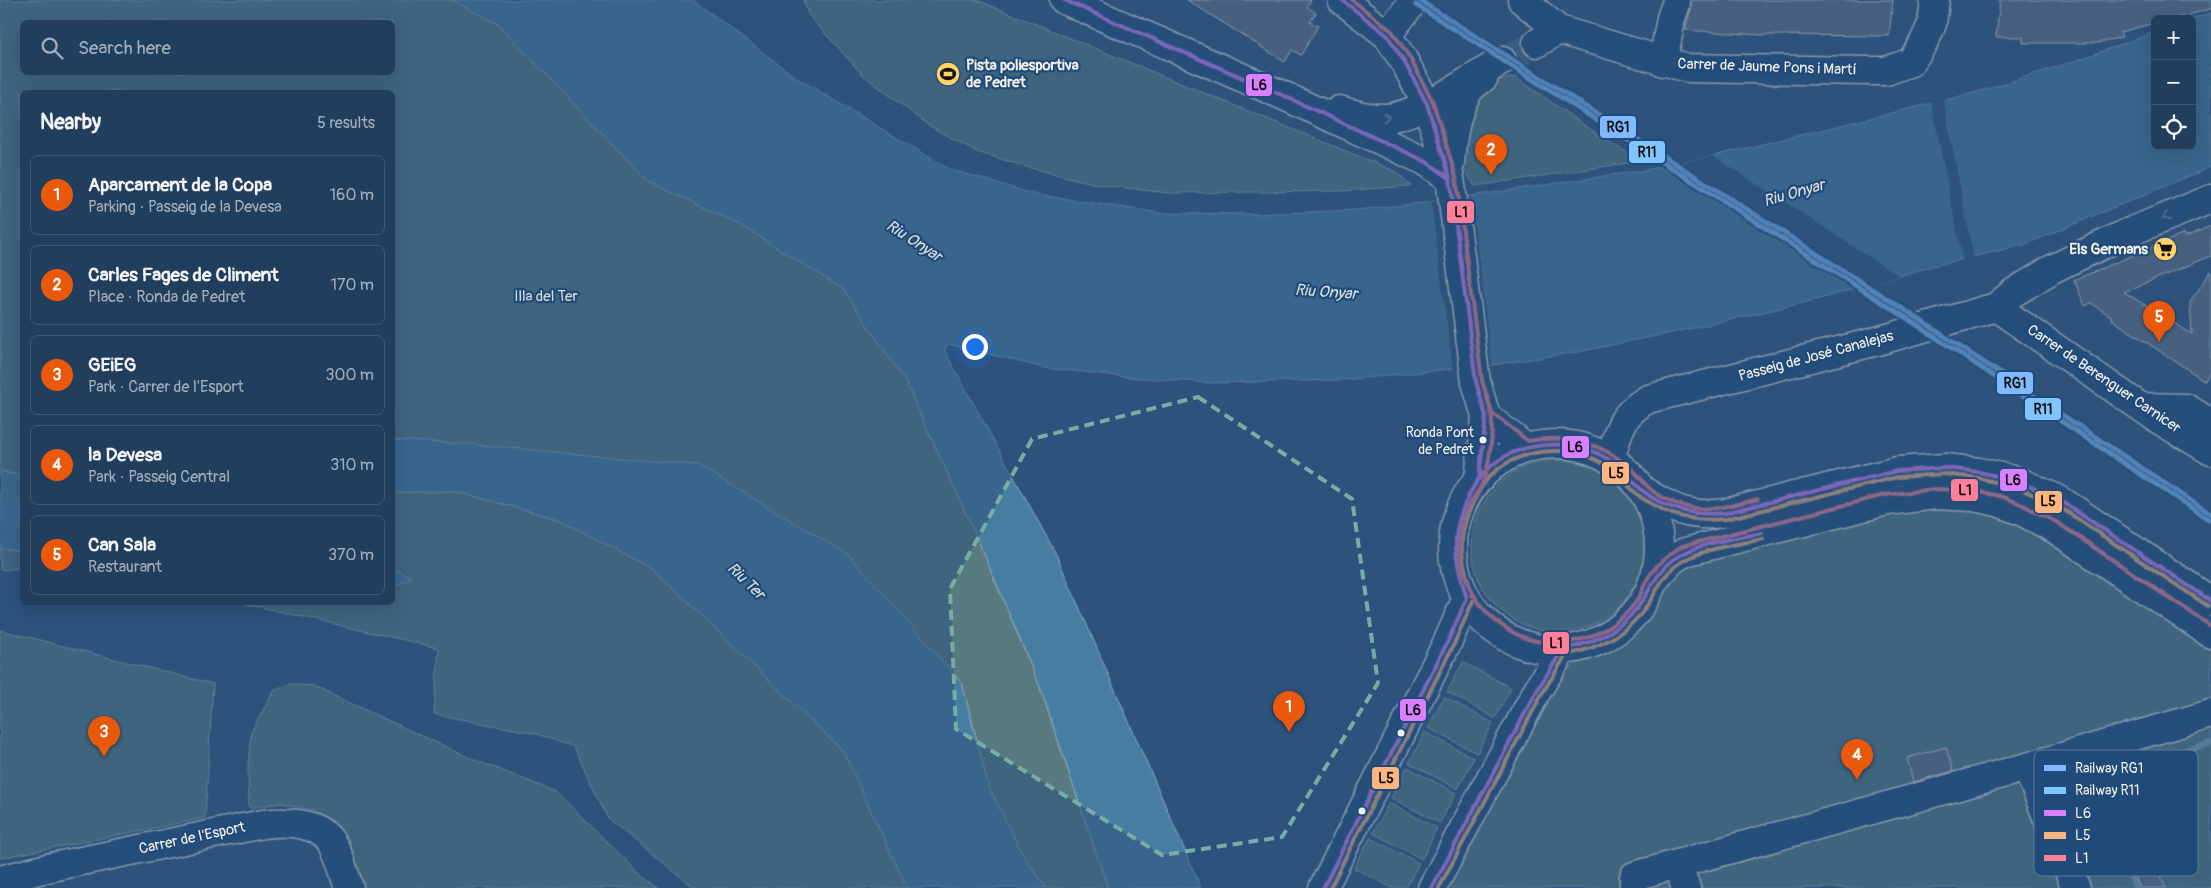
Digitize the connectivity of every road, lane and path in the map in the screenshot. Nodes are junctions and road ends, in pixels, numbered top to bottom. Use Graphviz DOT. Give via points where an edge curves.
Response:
graph roads {
  1 [pos="1064,0"];
  2 [pos="1342,0"];
  3 [pos="1522,0"];
  4 [pos="1935,0"];
  5 [pos="1676,4"];
  6 [pos="1096,7"];
  7 [pos="1409,7"];
  8 [pos="1387,35"];
  9 [pos="1663,62"];
  10 [pos="1271,90"];
  11 [pos="1427,104"];
  12 [pos="1450,183"];
  13 [pos="2211,199"];
  14 [pos="1996,308"];
  15 [pos="2142,407"];
  16 [pos="1486,416"];
  17 [pos="2211,423"];
  18 [pos="1526,448"];
  19 [pos="2211,451"];
  20 [pos="1610,459"];
  21 [pos="1479,478"];
  22 [pos="1642,490"];
  23 [pos="1653,581"];
  24 [pos="1466,598"];
  25 [pos="2211,601"];
  26 [pos="2211,634"];
  27 [pos="1563,649"];
  28 [pos="2211,714"];
  29 [pos="2087,750"];
  30 [pos="2034,765"];
  31 [pos="2028,767"];
  32 [pos="2034,782"];
  33 [pos="1681,876"];
  34 [pos="2071,876"];
  35 [pos="0,880"];
  36 [pos="27,880"];
  37 [pos="348,888"];
  38 [pos="1322,888"];
  39 [pos="1432,888"];
  40 [pos="1634,888"];
  41 [pos="2076,888"];
  1 -- 6 [label="street"];
  2 -- 8 [label="street"];
  3 -- 9 [label="street, Carrer de Jaume Pons i Martí" via="1548,37"];
  4 -- 9 [label="street, Carrer de Jaume Pons i Martí" via="1932,24 1911,62 1886,71 1686,68"];
  5 -- 9 [label="street"];
  6 -- 10 [label="street"];
  7 -- 8 [label="street"];
  8 -- 11 [label="street"];
  10 -- 11 [label="street, one-way" via="1368,117 1386,118"];
  10 -- 12 [label="street" via="1425,161"];
  11 -- 12 [label="street"];
  11 -- 12 [label="street" via="1502,61 1470,89 1457,118 1452,140"];
  12 -- 16 [label="street" via="1476,382"];
  13 -- 14 [label="street, Passeig de José Canalejas, one-way" via="2052,269 2013,293"];
  14 -- 15 [label="street, Carrer de Berenguer Carnicer"];
  14 -- 20 [label="street, Passeig de José Canalejas" via="1648,399 1622,422"];
  15 -- 17 [label="street" via="2186,408"];
  15 -- 19 [label="street, Carrer de Berenguer Carnicer"];
  16 -- 18 [label="street"];
  16 -- 21 [label="street"];
  18 -- 20 [label="street" via="1563,444 1591,450"];
  18 -- 21 [label="street" via="1508,455"];
  20 -- 22 [label="street"];
  21 -- 24 [label="street" via="1463,502 1453,538 1456,571"];
  22 -- 23 [label="street" via="1651,507 1658,533 1658,562"];
  22 -- 25 [label="street" via="1675,510 1704,515 1726,513 1897,471 1945,468 1991,474 2018,481 2061,501"];
  23 -- 26 [label="street" via="1672,560 1685,552 1887,501 1936,495 1974,497 1998,502 2055,529"];
  23 -- 27 [label="street" via="1640,606 1621,626 1597,641"];
  24 -- 27 [label="street" via="1484,620 1506,637 1532,647"];
  24 -- 38 [label="street" via="1448,641"];
  27 -- 39 [label="street" via="1538,689"];
  28 -- 29 [label="street"];
  30 -- 31 [label="street"];
  31 -- 32 [label="street"];
  31 -- 33 [label="street"];
  33 -- 40 [label="street" via="1634,876"];
  34 -- 41 [label="street"];
  35 -- 36 [label="street, Carrer de l'Esport"];
  36 -- 37 [label="street, Carrer de l'Esport" via="263,824 290,822 324,834 333,844"];
}
